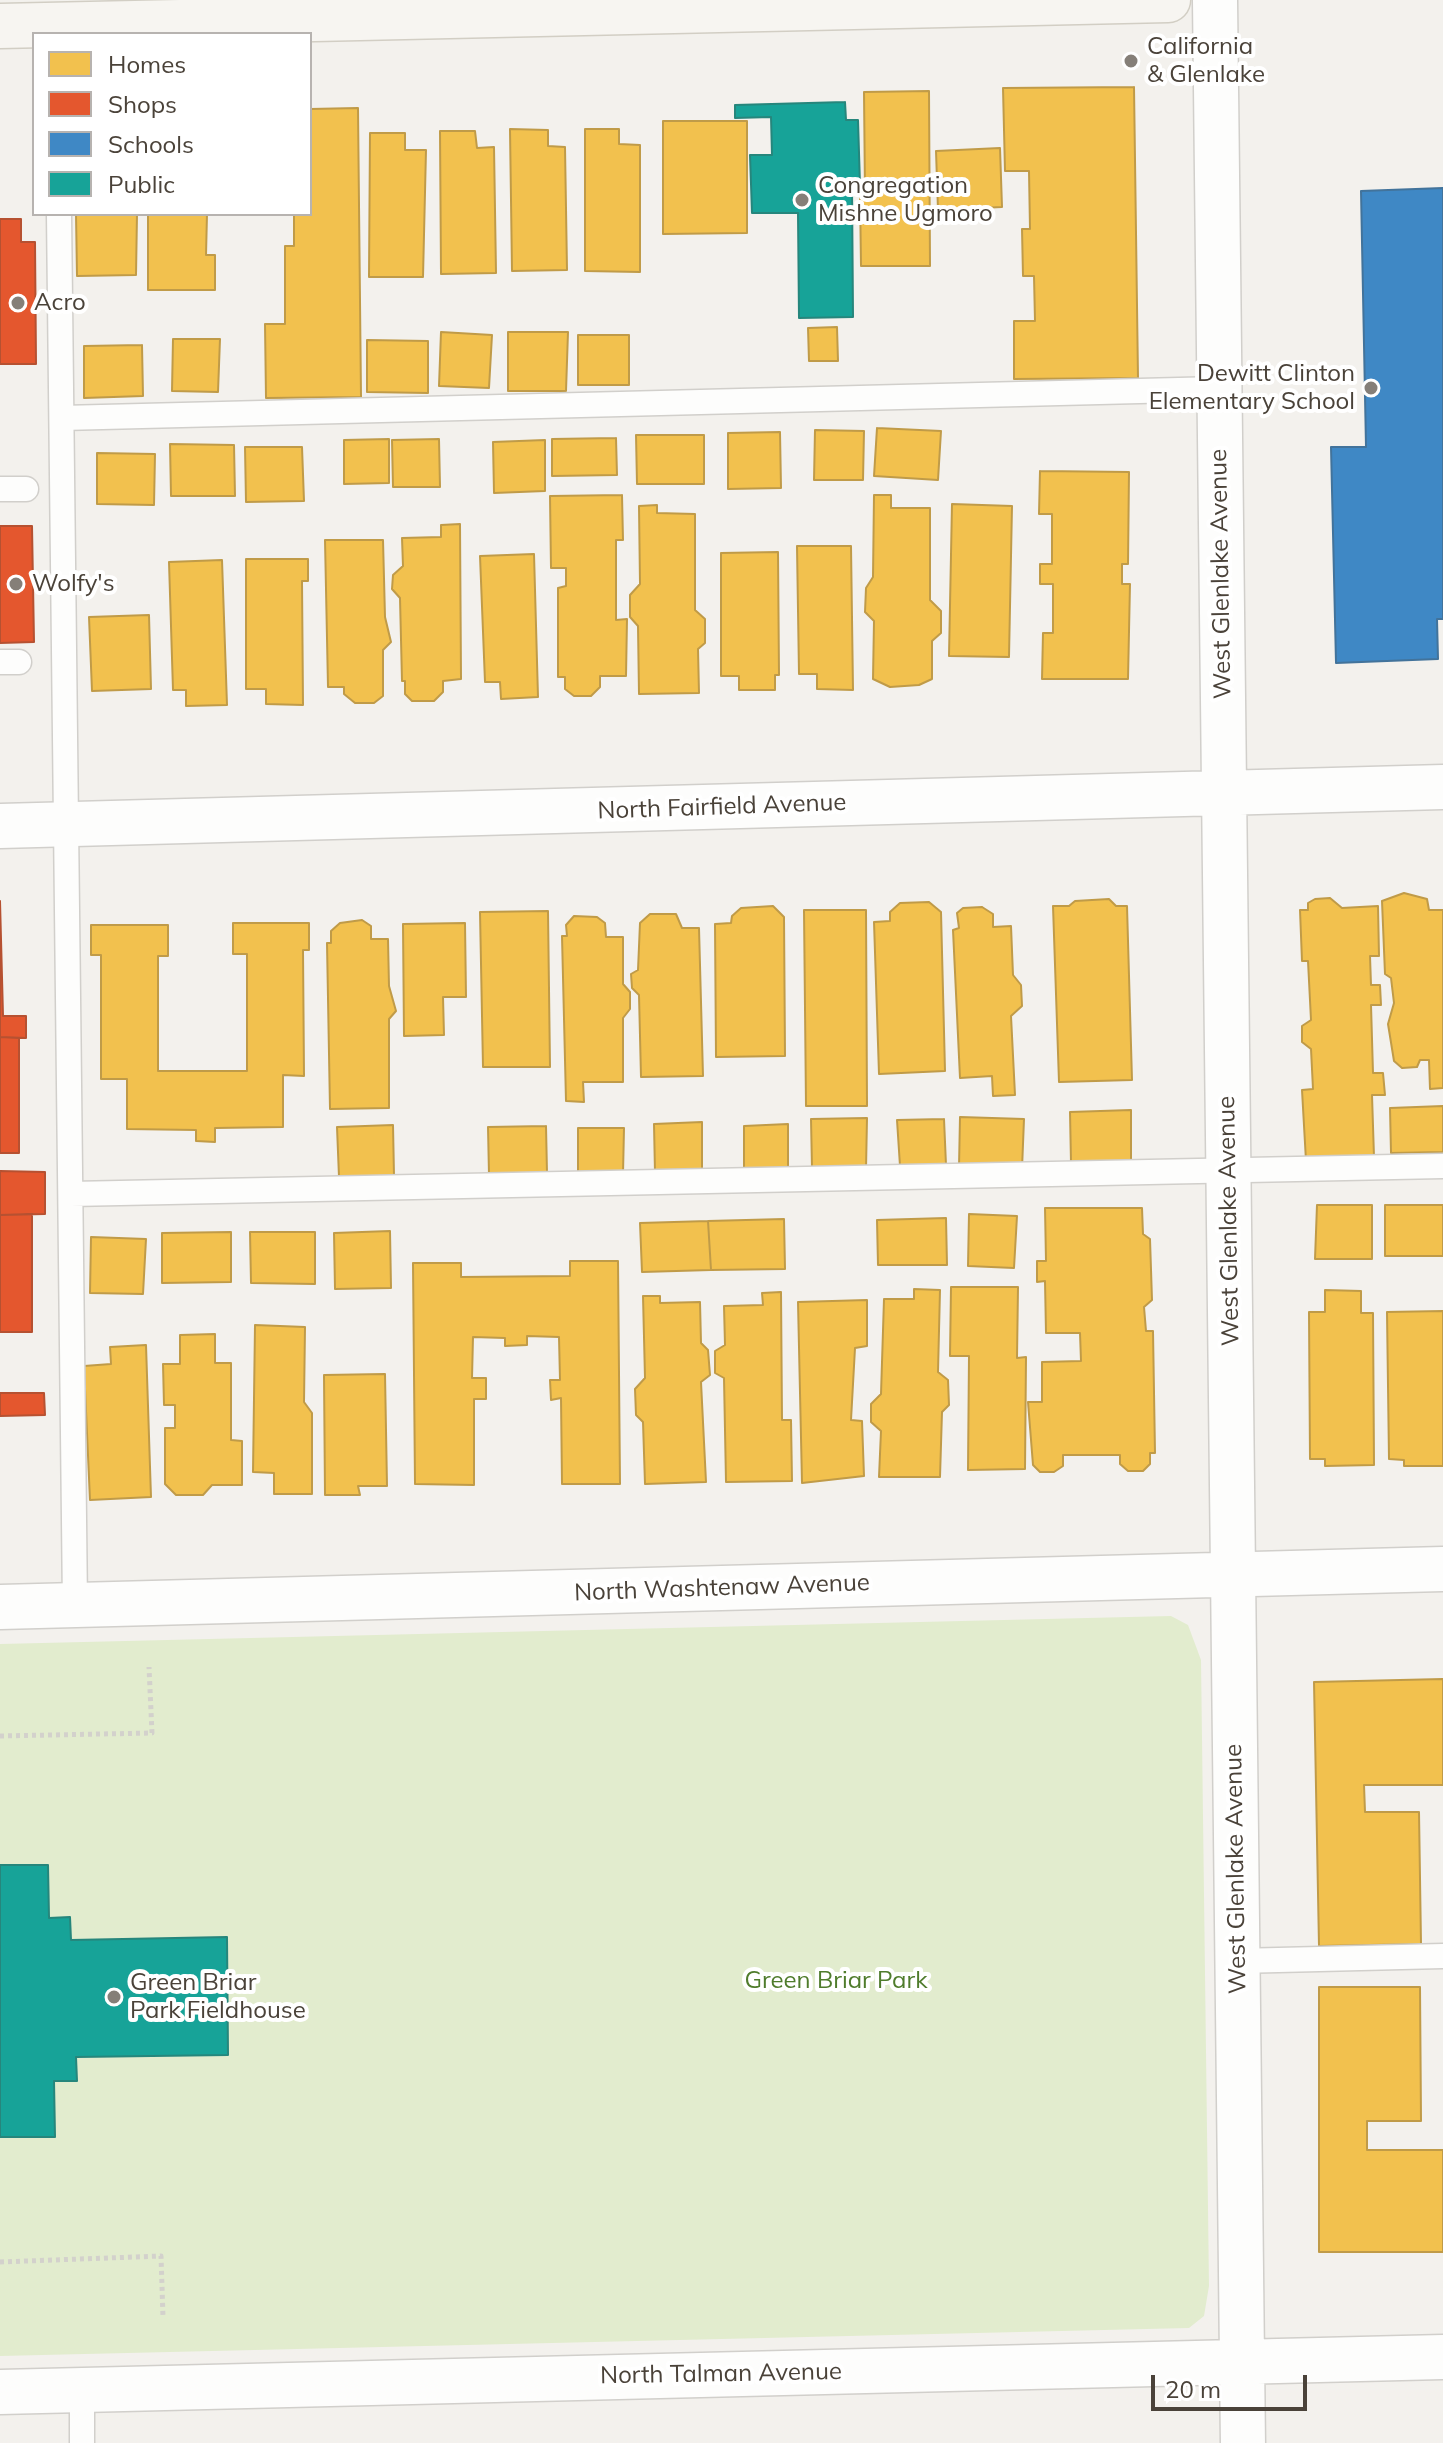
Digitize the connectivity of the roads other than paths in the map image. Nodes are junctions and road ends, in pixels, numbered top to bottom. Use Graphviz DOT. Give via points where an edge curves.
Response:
graph roads {
  1 [pos="1168,0"];
  2 [pos="1215,0"];
  3 [pos="58,19"];
  4 [pos="0,26"];
  5 [pos="59,216"];
  6 [pos="1219,389"];
  7 [pos="62,418"];
  8 [pos="0,489"];
  9 [pos="26,489"];
  10 [pos="1443,787"];
  11 [pos="1224,793"];
  12 [pos="66,824"];
  13 [pos="0,826"];
  14 [pos="1443,1166"];
  15 [pos="1228,1172"];
  16 [pos="71,1194"];
  17 [pos="1443,1569"];
  18 [pos="1233,1574"];
  19 [pos="75,1605"];
  20 [pos="0,1607"];
  21 [pos="1443,1956"];
  22 [pos="1237,1961"];
  23 [pos="1443,2357"];
  24 [pos="1241,2361"];
  25 [pos="82,2390"];
  26 [pos="0,2392"];
  27 [pos="82,2443"];
  28 [pos="1243,2443"];
  1 -- 3 [label="main road"];
  2 -- 6 [label="street, West Glenlake Avenue"];
  3 -- 4 [label="main road"];
  5 -- 7 [label="lane"];
  6 -- 7 [label="lane"];
  6 -- 11 [label="street, West Glenlake Avenue"];
  7 -- 12 [label="lane"];
  8 -- 9 [label="lane"];
  10 -- 11 [label="street, North Fairfield Avenue"];
  11 -- 12 [label="street, North Fairfield Avenue"];
  11 -- 15 [label="street, West Glenlake Avenue"];
  12 -- 13 [label="street, North Fairfield Avenue"];
  12 -- 16 [label="lane"];
  14 -- 15 [label="lane"];
  15 -- 16 [label="lane"];
  15 -- 18 [label="street, West Glenlake Avenue"];
  16 -- 19 [label="lane"];
  17 -- 18 [label="street, North Washtenaw Avenue"];
  18 -- 19 [label="street, North Washtenaw Avenue"];
  18 -- 22 [label="street, West Glenlake Avenue"];
  19 -- 20 [label="street, North Washtenaw Avenue"];
  21 -- 22 [label="lane"];
  22 -- 24 [label="street, West Glenlake Avenue"];
  23 -- 24 [label="street, North Talman Avenue"];
  24 -- 25 [label="street, North Talman Avenue"];
  24 -- 28 [label="street, West Glenlake Avenue"];
  25 -- 26 [label="street, North Talman Avenue"];
  25 -- 27 [label="lane"];
}
